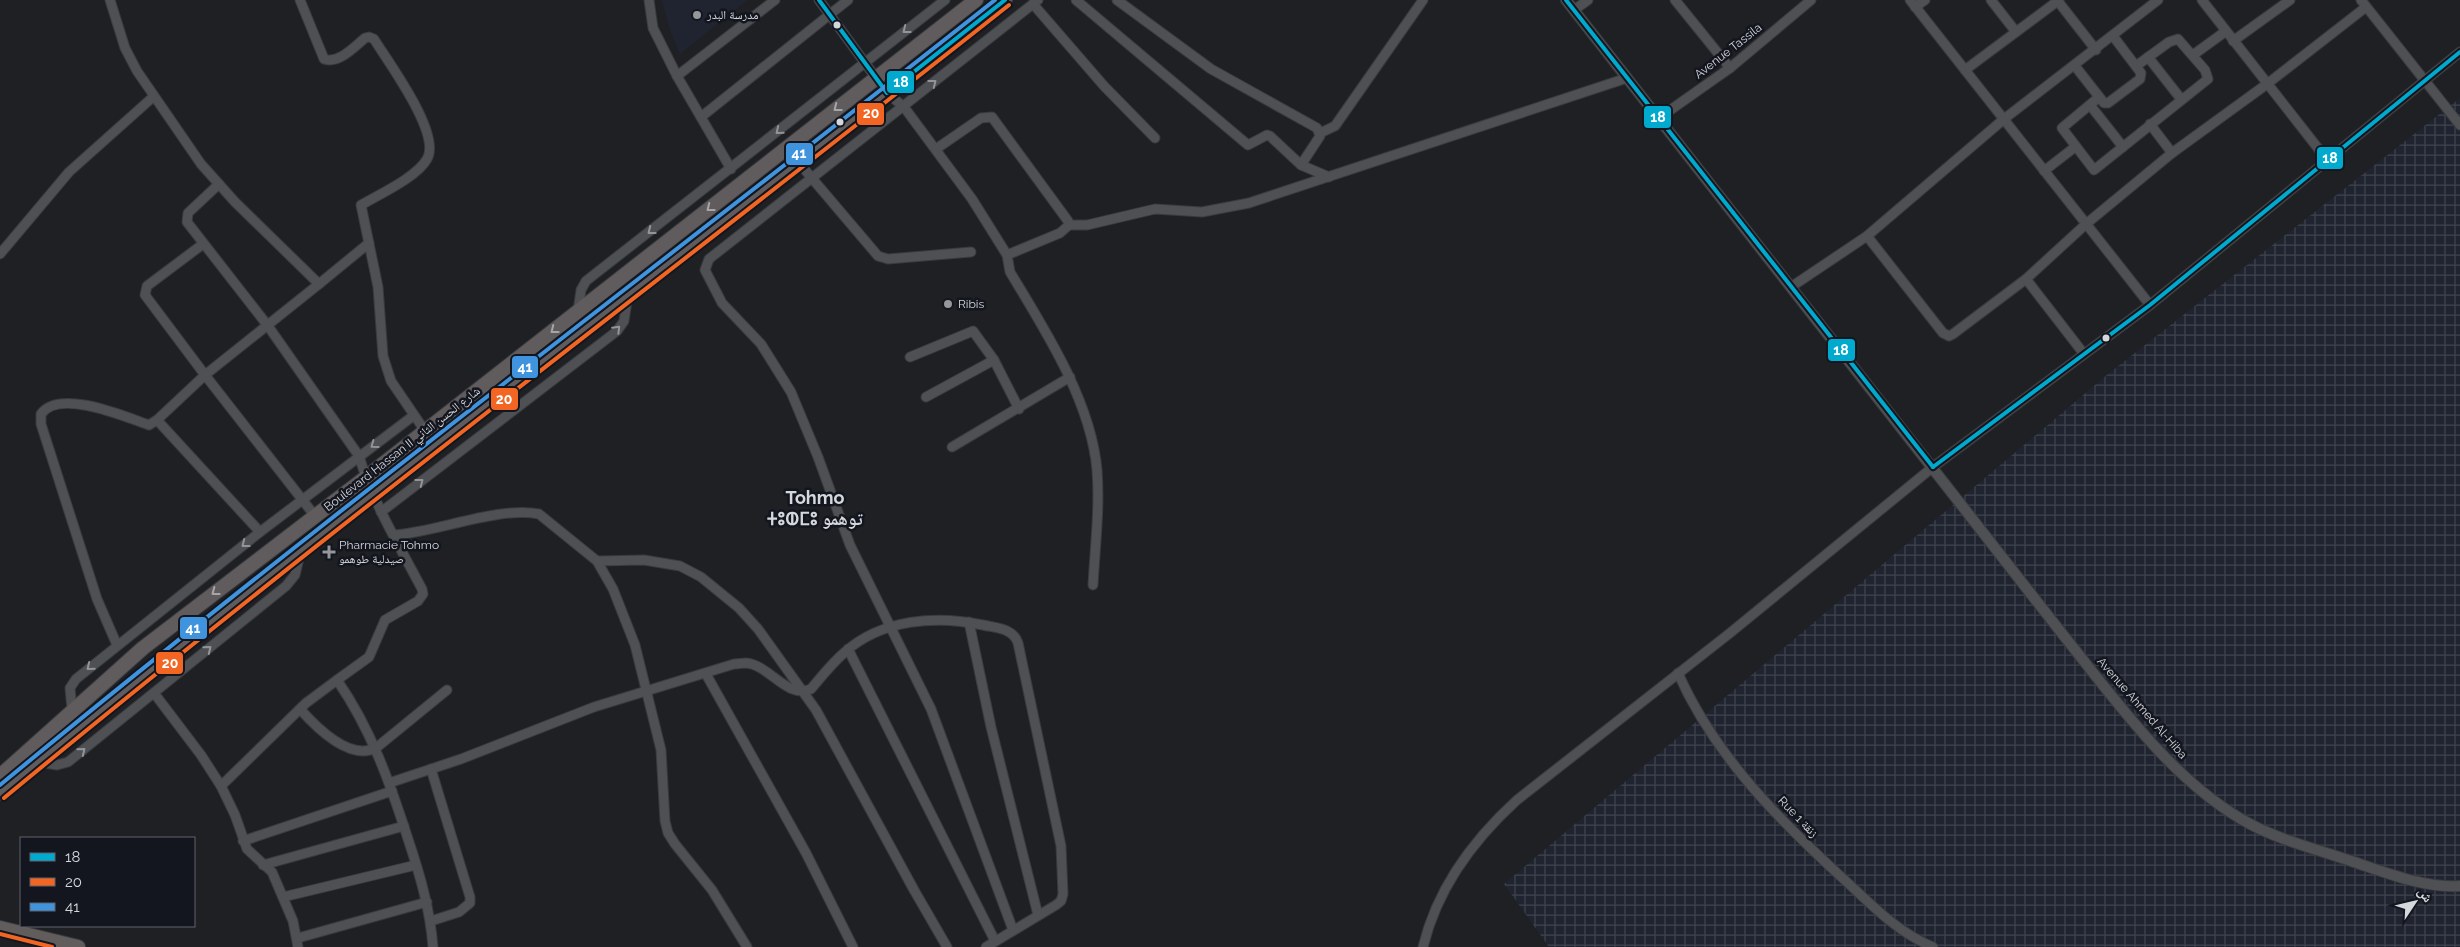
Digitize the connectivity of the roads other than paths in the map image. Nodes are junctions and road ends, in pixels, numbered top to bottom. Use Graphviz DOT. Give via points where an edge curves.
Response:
graph roads {
  1 [pos="110,0"];
  2 [pos="300,0"];
  3 [pos="649,0"];
  4 [pos="774,0"];
  5 [pos="819,0"];
  6 [pos="848,0"];
  7 [pos="945,0"];
  8 [pos="976,0"];
  9 [pos="1006,0"];
  10 [pos="1076,0"];
  11 [pos="1117,0"];
  12 [pos="1424,0"];
  13 [pos="1566,0"];
  14 [pos="1588,0"];
  15 [pos="1676,0"];
  16 [pos="1811,0"];
  17 [pos="1925,0"];
  18 [pos="1991,0"];
  19 [pos="2058,0"];
  20 [pos="2158,0"];
  21 [pos="2202,0"];
  22 [pos="2290,0"];
  23 [pos="1036,2"];
  24 [pos="1913,3"];
  25 [pos="2364,3"];
  26 [pos="1574,10"];
  27 [pos="829,14"];
  28 [pos="2226,31"];
  29 [pos="2016,32"];
  30 [pos="2113,36"];
  31 [pos="2234,41"];
  32 [pos="2096,50"];
  33 [pos="2460,52"];
  34 [pos="2193,55"];
  35 [pos="2148,57"];
  36 [pos="865,63"];
  37 [pos="2075,66"];
  38 [pos="2136,66"];
  39 [pos="1730,68"];
  40 [pos="1965,70"];
  41 [pos="677,76"];
  42 [pos="875,77"];
  43 [pos="1627,78"];
  44 [pos="2424,80"];
  45 [pos="2267,84"];
  46 [pos="887,93"];
  47 [pos="153,97"];
  48 [pos="2098,98"];
  49 [pos="2181,99"];
  50 [pos="2090,105"];
  51 [pos="904,107"];
  52 [pos="701,117"];
  53 [pos="1659,118"];
  54 [pos="2004,119"];
  55 [pos="2150,124"];
  56 [pos="2460,125"];
  57 [pos="1320,132"];
  58 [pos="1155,138"];
  59 [pos="2123,147"];
  60 [pos="2075,148"];
  61 [pos="936,149"];
  62 [pos="2172,153"];
  63 [pos="2328,161"];
  64 [pos="799,163"];
  65 [pos="1301,165"];
  66 [pos="731,169"];
  67 [pos="2044,171"];
  68 [pos="1329,177"];
  69 [pos="812,178"];
  70 [pos="219,184"];
  71 [pos="2086,224"];
  72 [pos="1069,225"];
  73 [pos="1867,236"];
  74 [pos="369,243"];
  75 [pos="204,244"];
  76 [pos="971,252"];
  77 [pos="0,254"];
  78 [pos="1007,254"];
  79 [pos="2026,279"];
  80 [pos="319,284"];
  81 [pos="1791,287"];
  82 [pos="628,294"];
  83 [pos="2150,304"];
  84 [pos="578,311"];
  85 [pos="268,326"];
  86 [pos="2084,354"];
  87 [pos="910,357"];
  88 [pos="994,360"];
  89 [pos="204,375"];
  90 [pos="1070,377"];
  91 [pos="926,397"];
  92 [pos="1019,409"];
  93 [pos="413,416"];
  94 [pos="157,420"];
  95 [pos="425,431"];
  96 [pos="952,447"];
  97 [pos="359,456"];
  98 [pos="1933,467"];
  99 [pos="365,478"];
  100 [pos="372,493"];
  101 [pos="302,499"];
  102 [pos="381,512"];
  103 [pos="315,516"];
  104 [pos="260,532"];
  105 [pos="394,535"];
  106 [pos="302,550"];
  107 [pos="598,561"];
  108 [pos="1093,585"];
  109 [pos="969,622"];
  110 [pos="892,627"];
  111 [pos="117,645"];
  112 [pos="848,649"];
  113 [pos="1678,673"];
  114 [pos="706,674"];
  115 [pos="337,680"];
  116 [pos="447,690"];
  117 [pos="802,691"];
  118 [pos="646,692"];
  119 [pos="154,693"];
  120 [pos="300,709"];
  121 [pos="72,710"];
  122 [pos="376,748"];
  123 [pos="38,762"];
  124 [pos="431,769"];
  125 [pos="0,776"];
  126 [pos="221,786"];
  127 [pos="390,787"];
  128 [pos="0,793"];
  129 [pos="404,826"];
  130 [pos="243,841"];
  131 [pos="263,865"];
  132 [pos="416,865"];
  133 [pos="2460,886"];
  134 [pos="283,897"];
  135 [pos="427,902"];
  136 [pos="1038,915"];
  137 [pos="431,921"];
  138 [pos="0,928"];
  139 [pos="1013,930"];
  140 [pos="0,937"];
  141 [pos="995,941"];
  142 [pos="298,942"];
  143 [pos="38,947"];
  144 [pos="78,947"];
  145 [pos="433,947"];
  146 [pos="747,947"];
  147 [pos="853,947"];
  148 [pos="948,947"];
  149 [pos="986,947"];
  150 [pos="1423,947"];
  151 [pos="1933,947"];
  1 -- 47 [label="street" via="125,48"];
  2 -- 74 [label="street" via="324,59 339,58 365,38 374,39 412,100 430,144 430,152 419,169 362,205"];
  3 -- 41 [label="street" via="653,28"];
  4 -- 41 [label="street"];
  5 -- 27 [label="street"];
  6 -- 27 [label="street"];
  7 -- 36 [label="street, one-way"];
  8 -- 42 [label="main road, Boulevard Hassan II شارع الحسن الثاني"];
  9 -- 46 [label="main road, Boulevard Hassan II شارع الحسن الثاني"];
  10 -- 65 [label="street" via="1248,146 1270,136"];
  11 -- 57 [label="street" via="1211,69"];
  12 -- 57 [label="street" via="1335,126"];
  13 -- 26 [label="street, Avenue Ahmed Al-Hiba"];
  14 -- 26 [label="street"];
  15 -- 39 [label="street"];
  16 -- 39 [label="street, Avenue Tassila"];
  17 -- 24 [label="street"];
  18 -- 29 [label="street"];
  19 -- 29 [label="street"];
  19 -- 32 [label="street"];
  20 -- 30 [label="street"];
  21 -- 28 [label="street"];
  22 -- 31 [label="street"];
  51 -- 23 [label="street, one-way"];
  23 -- 58 [label="street" via="1104,86"];
  24 -- 40 [label="street"];
  25 -- 44 [label="street"];
  25 -- 45 [label="street"];
  26 -- 43 [label="street, Avenue Ahmed Al-Hiba"];
  27 -- 36 [label="street"];
  27 -- 52 [label="street"];
  28 -- 31 [label="street"];
  28 -- 34 [label="street"];
  29 -- 40 [label="street"];
  30 -- 32 [label="street"];
  30 -- 38 [label="street"];
  31 -- 45 [label="street"];
  32 -- 37 [label="street"];
  33 -- 44 [label="street"];
  34 -- 35 [label="street" via="2182,41 2175,38"];
  34 -- 49 [label="street" via="2208,79"];
  35 -- 38 [label="street"];
  35 -- 49 [label="street"];
  36 -- 42 [label="street"];
  36 -- 66 [label="street, one-way"];
  37 -- 48 [label="street"];
  37 -- 54 [label="street"];
  38 -- 48 [label="street" via="2142,76 2140,79 2108,103"];
  39 -- 53 [label="street, Avenue Tassila"];
  40 -- 54 [label="street"];
  41 -- 52 [label="street"];
  42 -- 46 [label="street"];
  42 -- 84 [label="main road, Boulevard Hassan II شارع الحسن الثاني, one-way"];
  43 -- 53 [label="street, Avenue Ahmed Al-Hiba"];
  43 -- 68 [label="street"];
  44 -- 56 [label="street"];
  44 -- 63 [label="street"];
  45 -- 62 [label="street"];
  45 -- 63 [label="street"];
  46 -- 51 [label="street"];
  46 -- 64 [label="main road, Boulevard Hassan II شارع الحسن الثاني"];
  47 -- 70 [label="street"];
  47 -- 77 [label="street" via="69,172"];
  48 -- 50 [label="street"];
  49 -- 55 [label="street"];
  50 -- 59 [label="street"];
  50 -- 60 [label="street" via="2062,126"];
  51 -- 61 [label="street"];
  51 -- 69 [label="street"];
  52 -- 66 [label="street"];
  53 -- 81 [label="street, Avenue Ahmed Al-Hiba"];
  54 -- 67 [label="street"];
  54 -- 73 [label="street"];
  55 -- 59 [label="street"];
  55 -- 62 [label="street"];
  57 -- 65 [label="street" via="1314,148"];
  59 -- 60 [label="street" via="2094,170"];
  60 -- 67 [label="street"];
  61 -- 72 [label="street" via="981,118 992,117"];
  61 -- 78 [label="street"];
  62 -- 71 [label="street"];
  63 -- 83 [label="street"];
  64 -- 69 [label="street"];
  64 -- 82 [label="main road, Boulevard Hassan II شارع الحسن الثاني"];
  65 -- 68 [label="street"];
  66 -- 84 [label="street, one-way" via="586,281 581,290"];
  67 -- 71 [label="street"];
  68 -- 72 [label="street" via="1248,203 1202,212 1155,209 1087,225"];
  69 -- 76 [label="street" via="878,256"];
  69 -- 110 [label="street" via="709,258 705,270 722,303 762,344 791,392 850,546"];
  70 -- 75 [label="street" via="186,218"];
  70 -- 80 [label="street"];
  71 -- 79 [label="street"];
  71 -- 83 [label="street"];
  72 -- 78 [label="street" via="1060,233"];
  73 -- 79 [label="street" via="1949,336"];
  73 -- 81 [label="street"];
  74 -- 80 [label="street"];
  74 -- 93 [label="street" via="378,286 383,356 391,381"];
  75 -- 85 [label="street"];
  75 -- 89 [label="street" via="144,290"];
  78 -- 90 [label="street" via="1010,272"];
  79 -- 86 [label="street"];
  80 -- 85 [label="street"];
  81 -- 98 [label="street, Avenue Ahmed Al-Hiba"];
  82 -- 100 [label="main road, Boulevard Hassan II شارع الحسن الثاني"];
  102 -- 82 [label="street, one-way" via="617,331 624,322"];
  83 -- 86 [label="street"];
  84 -- 95 [label="main road, Boulevard Hassan II شارع الحسن الثاني, one-way"];
  85 -- 89 [label="street"];
  85 -- 97 [label="street"];
  86 -- 98 [label="street"];
  87 -- 88 [label="street" via="973,331"];
  88 -- 91 [label="street"];
  88 -- 92 [label="street"];
  89 -- 94 [label="street"];
  89 -- 101 [label="street"];
  90 -- 92 [label="street"];
  90 -- 108 [label="street" via="1087,425 1097,468"];
  92 -- 96 [label="street"];
  93 -- 95 [label="street"];
  93 -- 97 [label="street, one-way"];
  94 -- 104 [label="street"];
  94 -- 111 [label="street" via="149,425 102,408 74,404 50,406 41,414 41,424 94,590"];
  95 -- 99 [label="main road, Boulevard Hassan II شارع الحسن الثاني"];
  97 -- 99 [label="street"];
  97 -- 101 [label="street"];
  98 -- 113 [label="street"];
  98 -- 133 [label="street, Avenue Ahmed Al-Hiba" via="2100,681 2138,726 2200,789 2251,825 2425,884"];
  99 -- 100 [label="street"];
  99 -- 103 [label="main road, Boulevard Hassan II شارع الحسن الثاني"];
  100 -- 102 [label="street"];
  100 -- 106 [label="main road, Boulevard Hassan II شارع الحسن الثاني"];
  101 -- 103 [label="street"];
  101 -- 104 [label="street"];
  102 -- 105 [label="street"];
  103 -- 121 [label="main road, Boulevard Hassan II شارع الحسن الثاني, one-way" via="142,648"];
  104 -- 111 [label="street, one-way"];
  105 -- 107 [label="street" via="533,512"];
  105 -- 115 [label="street" via="422,589 422,597 385,620 369,657"];
  119 -- 106 [label="street, one-way" via="286,586 295,576"];
  106 -- 123 [label="main road, Boulevard Hassan II شارع الحسن الثاني" via="143,674"];
  107 -- 117 [label="street" via="644,560 680,566 701,577 739,608 758,629"];
  107 -- 118 [label="street" via="635,645"];
  109 -- 110 [label="street" via="926,620"];
  109 -- 136 [label="street" via="991,727"];
  109 -- 136 [label="street" via="1007,630 1018,642 1064,868 1063,898"];
  110 -- 112 [label="street"];
  110 -- 139 [label="street" via="931,709"];
  111 -- 121 [label="street, one-way" via="73,682 69,694"];
  112 -- 117 [label="street" via="812,688"];
  112 -- 141 [label="street"];
  113 -- 150 [label="street" via="1496,819 1452,876 1434,911"];
  113 -- 151 [label="street, Rue 1 زنقة" via="1712,735 1782,819 1888,920 1918,941"];
  114 -- 117 [label="street" via="747,663"];
  114 -- 118 [label="street"];
  114 -- 147 [label="street" via="806,853"];
  115 -- 120 [label="street"];
  115 -- 122 [label="street"];
  116 -- 122 [label="street"];
  117 -- 148 [label="street" via="834,742"];
  118 -- 124 [label="street" via="594,707"];
  118 -- 146 [label="street" via="661,750 668,833 712,890"];
  123 -- 119 [label="street, one-way" via="57,765 68,762"];
  119 -- 126 [label="street"];
  120 -- 122 [label="street" via="328,738 364,750"];
  120 -- 126 [label="street"];
  121 -- 125 [label="main road, Boulevard Hassan II شارع الحسن الثاني"];
  122 -- 127 [label="street"];
  123 -- 128 [label="main road, Boulevard Hassan II شارع الحسن الثاني"];
  124 -- 127 [label="street"];
  124 -- 137 [label="street" via="470,897 470,903 459,912"];
  126 -- 130 [label="street"];
  127 -- 129 [label="street"];
  127 -- 130 [label="street"];
  129 -- 131 [label="street"];
  129 -- 132 [label="street"];
  130 -- 131 [label="street"];
  131 -- 134 [label="street" via="272,872"];
  132 -- 134 [label="street"];
  132 -- 135 [label="street"];
  134 -- 142 [label="street"];
  135 -- 137 [label="street"];
  135 -- 142 [label="street"];
  136 -- 139 [label="street"];
  137 -- 145 [label="street"];
  138 -- 144 [label="highway"];
  139 -- 141 [label="street"];
  140 -- 143 [label="highway"];
  141 -- 149 [label="street"];
}
